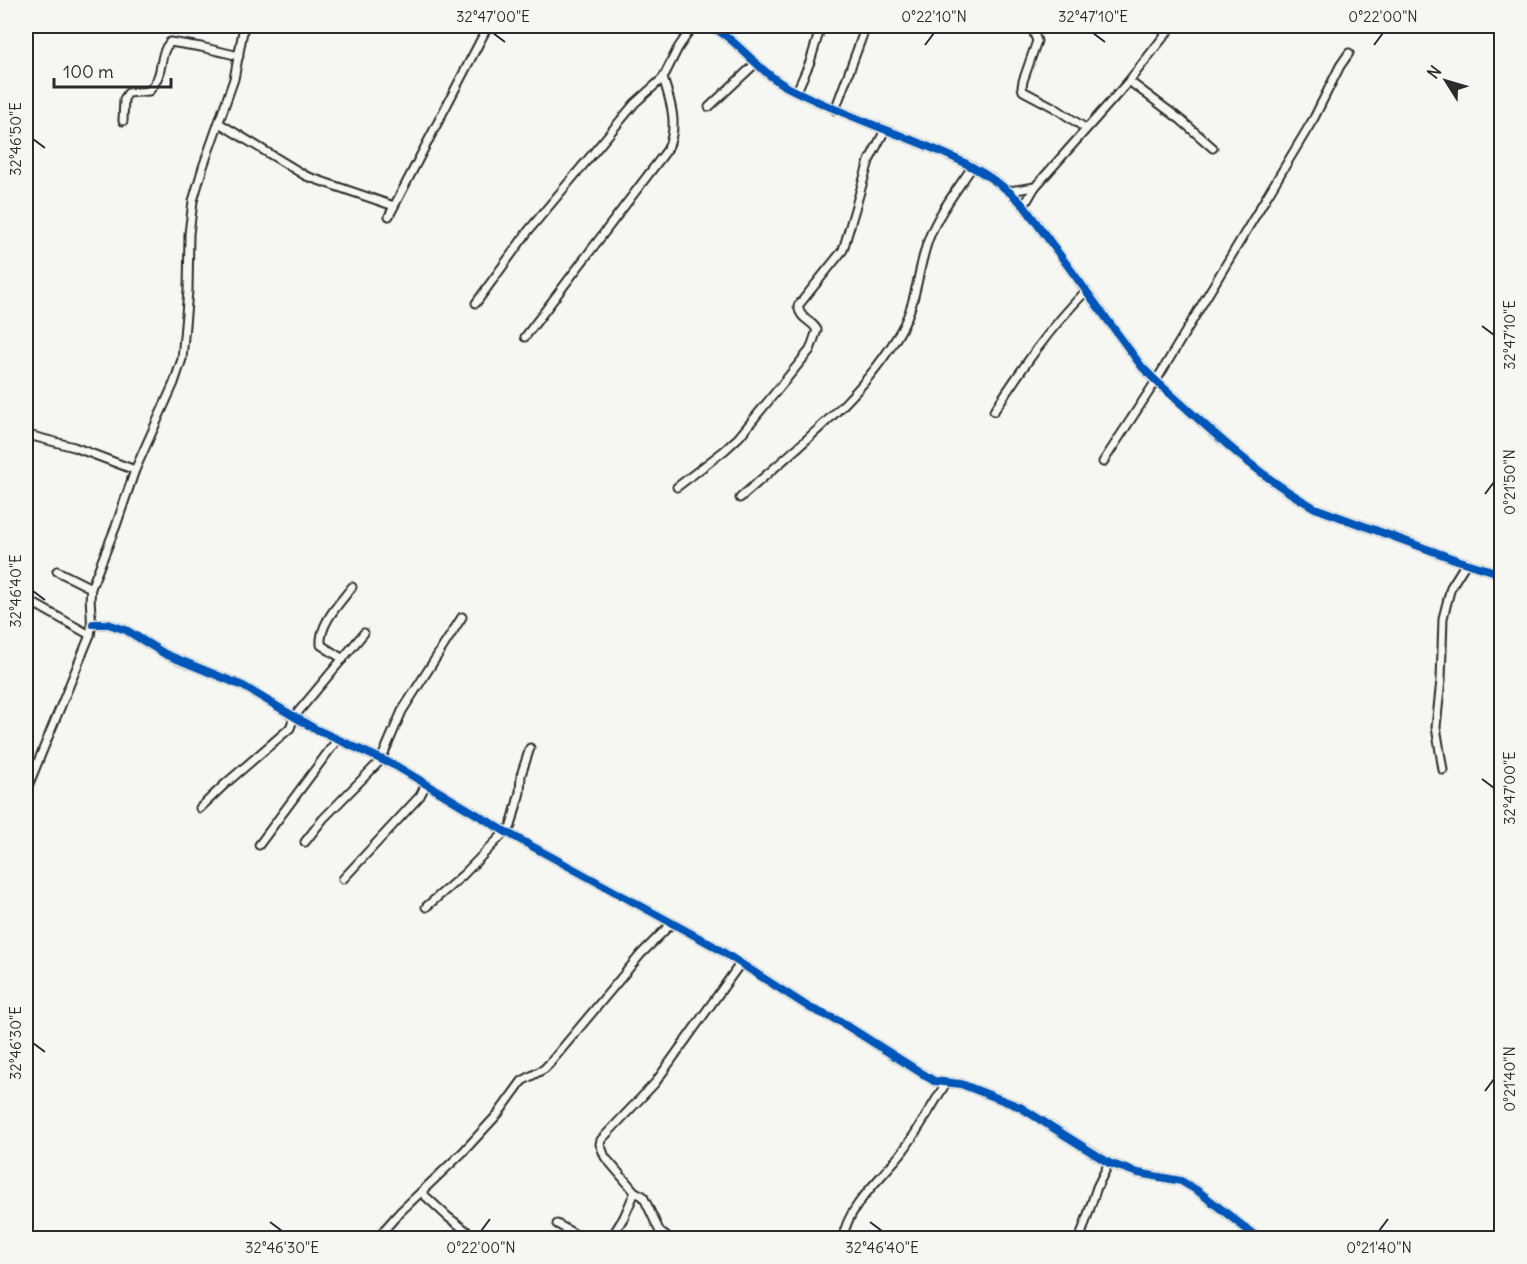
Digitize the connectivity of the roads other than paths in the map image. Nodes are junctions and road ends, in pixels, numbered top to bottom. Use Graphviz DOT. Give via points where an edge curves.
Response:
graph roads {
  1 [pos="244,26"];
  2 [pos="488,26"];
  3 [pos="693,26"];
  4 [pos="710,26"];
  5 [pos="821,26"];
  6 [pos="866,26"];
  7 [pos="1027,26"];
  8 [pos="1172,26"];
  9 [pos="1349,53"];
  10 [pos="239,56"];
  11 [pos="755,64"];
  12 [pos="663,78"];
  13 [pos="1129,81"];
  14 [pos="796,92"];
  15 [pos="709,107"];
  16 [pos="835,110"];
  17 [pos="123,121"];
  18 [pos="219,123"];
  19 [pos="1085,128"];
  20 [pos="885,130"];
  21 [pos="1213,148"];
  22 [pos="972,167"];
  23 [pos="1035,188"];
  24 [pos="1009,191"];
  25 [pos="394,206"];
  26 [pos="1024,206"];
  27 [pos="389,216"];
  28 [pos="1086,291"];
  29 [pos="476,303"];
  30 [pos="525,337"];
  31 [pos="1156,381"];
  32 [pos="994,411"];
  33 [pos="32,436"];
  34 [pos="1103,462"];
  35 [pos="135,470"];
  36 [pos="677,487"];
  37 [pos="740,498"];
  38 [pos="1466,563"];
  39 [pos="57,571"];
  40 [pos="1502,574"];
  41 [pos="352,587"];
  42 [pos="91,588"];
  43 [pos="26,600"];
  44 [pos="462,616"];
  45 [pos="93,624"];
  46 [pos="364,633"];
  47 [pos="90,635"];
  48 [pos="343,659"];
  49 [pos="294,717"];
  50 [pos="337,740"];
  51 [pos="530,748"];
  52 [pos="381,760"];
  53 [pos="1443,770"];
  54 [pos="426,784"];
  55 [pos="26,791"];
  56 [pos="200,808"];
  57 [pos="506,832"];
  58 [pos="305,842"];
  59 [pos="259,845"];
  60 [pos="343,879"];
  61 [pos="426,907"];
  62 [pos="672,923"];
  63 [pos="740,964"];
  64 [pos="946,1083"];
  65 [pos="1109,1163"];
  66 [pos="421,1192"];
  67 [pos="636,1192"];
  68 [pos="557,1224"];
  69 [pos="377,1239"];
  70 [pos="476,1239"];
  71 [pos="582,1239"];
  72 [pos="611,1239"];
  73 [pos="668,1239"];
  74 [pos="843,1239"];
  75 [pos="1080,1239"];
  76 [pos="1258,1239"];
  1 -- 10 [label="street"];
  2 -- 25 [label="street"];
  3 -- 12 [label="street"];
  4 -- 11 [label="street" via="730,38"];
  5 -- 14 [label="street"];
  6 -- 16 [label="street"];
  7 -- 19 [label="street" via="1037,41 1023,91"];
  8 -- 13 [label="street"];
  9 -- 31 [label="street"];
  10 -- 17 [label="street" via="168,44 156,84 149,92 128,93 123,99"];
  10 -- 18 [label="street"];
  11 -- 14 [label="street"];
  11 -- 15 [label="street"];
  12 -- 29 [label="street" via="635,103 529,230"];
  12 -- 30 [label="street" via="673,121 667,150"];
  13 -- 19 [label="street"];
  13 -- 21 [label="street"];
  14 -- 16 [label="street"];
  16 -- 20 [label="street"];
  18 -- 25 [label="street" via="306,176"];
  18 -- 35 [label="street" via="193,201 182,359"];
  19 -- 23 [label="street"];
  20 -- 22 [label="street"];
  20 -- 36 [label="street" via="869,161 843,250 798,306 800,315 817,330 810,350 739,436"];
  22 -- 24 [label="street"];
  22 -- 37 [label="street" via="929,238 903,327 890,349 831,417"];
  23 -- 24 [label="street"];
  23 -- 26 [label="street"];
  24 -- 26 [label="street"];
  25 -- 27 [label="street"];
  26 -- 28 [label="street"];
  28 -- 31 [label="street"];
  28 -- 32 [label="street" via="1027,361"];
  31 -- 34 [label="street"];
  31 -- 38 [label="street" via="1294,497"];
  33 -- 35 [label="street"];
  35 -- 42 [label="street"];
  38 -- 40 [label="street"];
  38 -- 53 [label="street" via="1451,587 1443,618 1436,727"];
  39 -- 42 [label="street"];
  41 -- 48 [label="street" via="320,636 321,645"];
  42 -- 45 [label="street"];
  43 -- 47 [label="street"];
  44 -- 52 [label="street" via="402,711"];
  45 -- 47 [label="street"];
  45 -- 49 [label="street" via="126,630 165,654 243,686"];
  46 -- 48 [label="street"];
  47 -- 55 [label="street"];
  48 -- 49 [label="street"];
  49 -- 50 [label="street"];
  49 -- 56 [label="street" via="290,728"];
  50 -- 52 [label="street"];
  50 -- 59 [label="street"];
  51 -- 57 [label="street" via="512,826"];
  52 -- 54 [label="street"];
  52 -- 58 [label="street"];
  54 -- 57 [label="street"];
  54 -- 60 [label="street" via="420,796"];
  57 -- 61 [label="street"];
  57 -- 62 [label="street"];
  62 -- 63 [label="street"];
  62 -- 66 [label="street" via="641,954 550,1063 522,1081 498,1114"];
  63 -- 64 [label="street" via="810,1008 841,1022 914,1070"];
  63 -- 67 [label="street" via="655,1083 601,1140 605,1157"];
  64 -- 65 [label="street" via="980,1090 1020,1107"];
  64 -- 74 [label="street" via="903,1150 860,1202"];
  65 -- 75 [label="street"];
  65 -- 76 [label="street" via="1181,1181"];
  66 -- 69 [label="street"];
  66 -- 70 [label="street"];
  67 -- 72 [label="street"];
  67 -- 73 [label="street" via="643,1196 660,1232"];
  68 -- 71 [label="street"];
}
